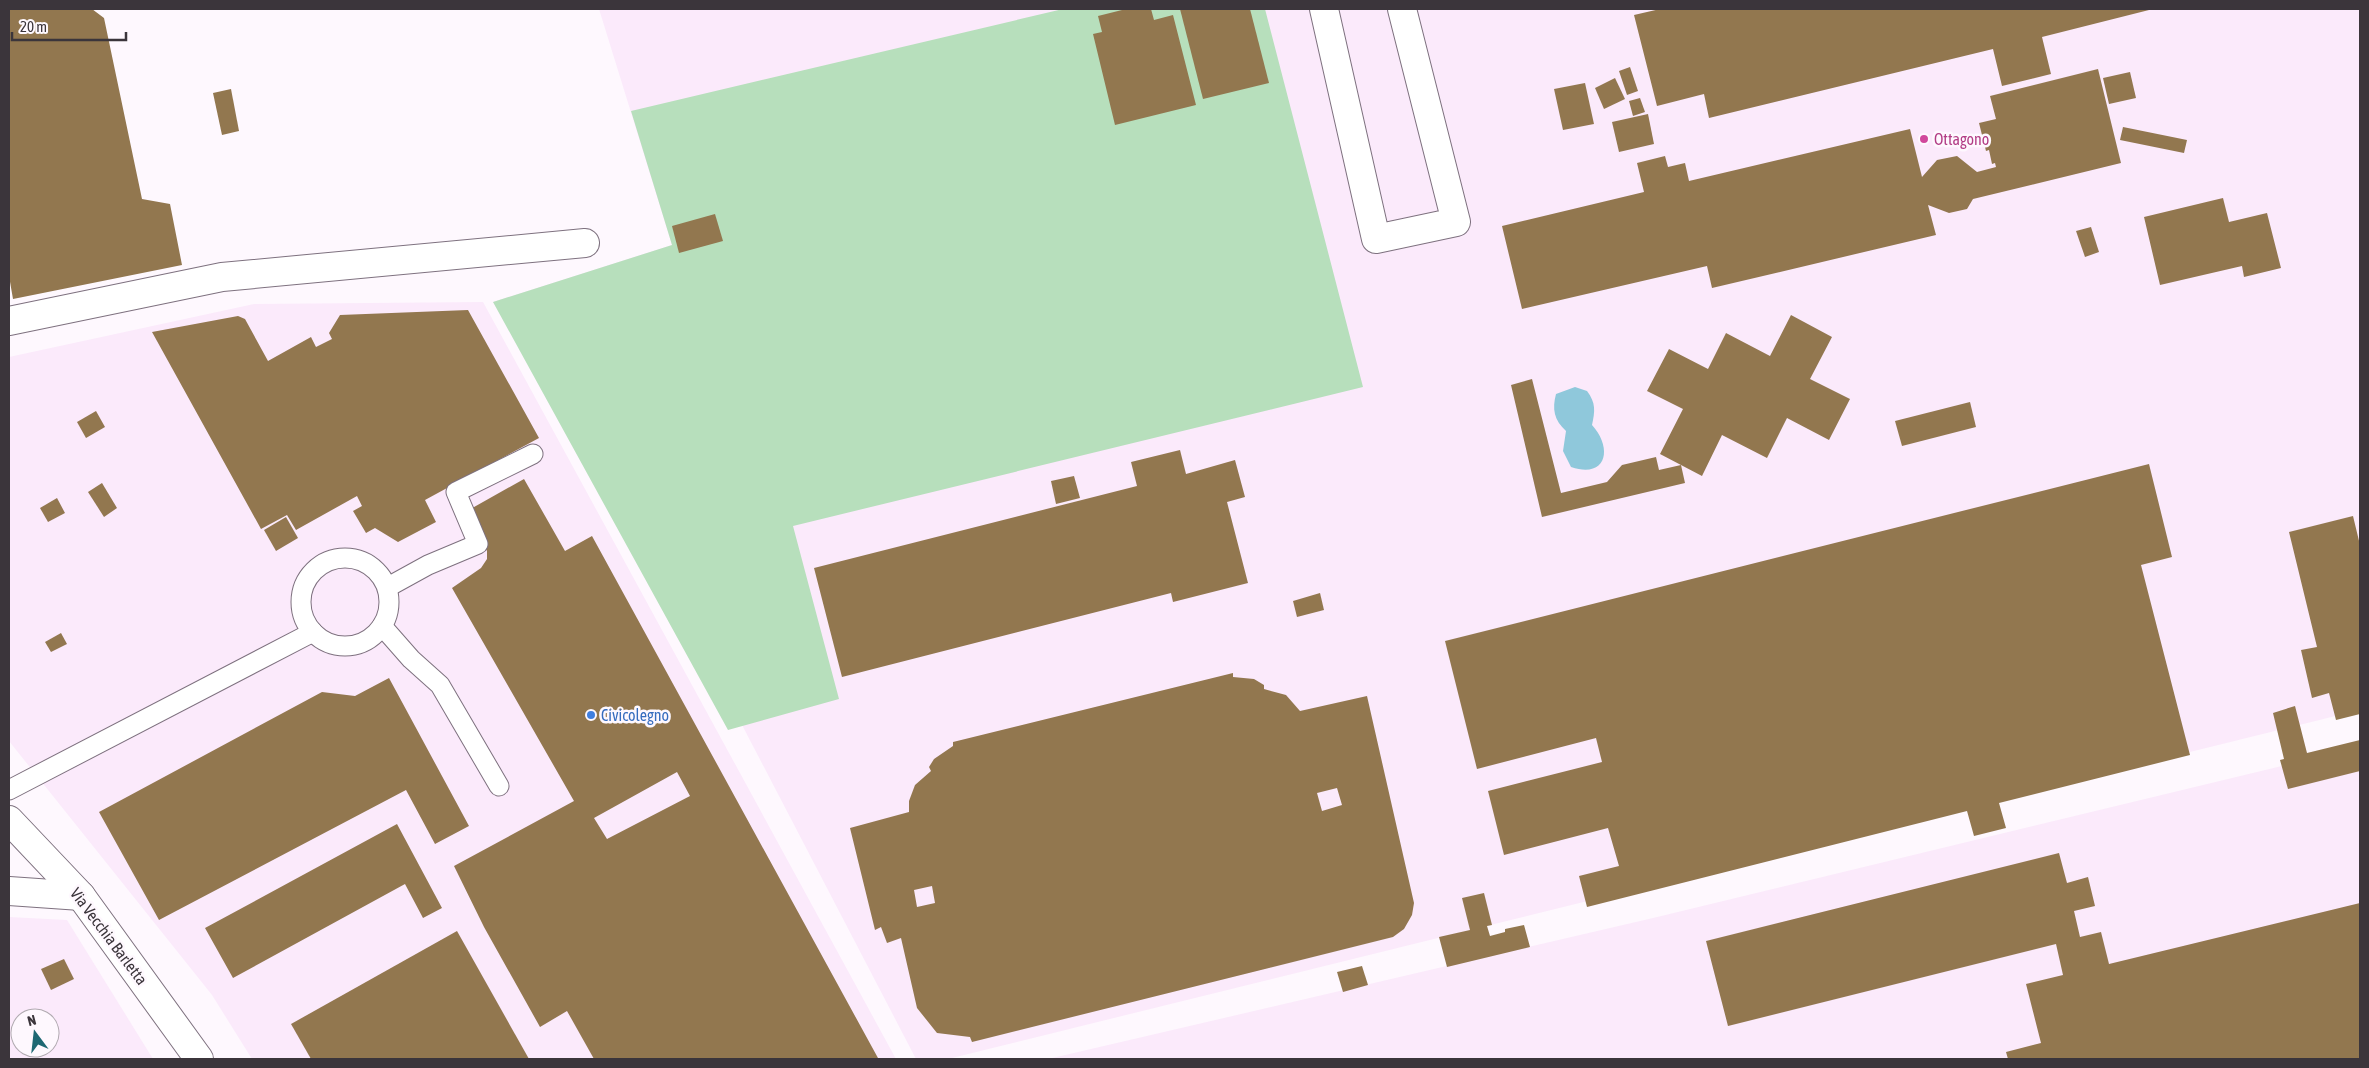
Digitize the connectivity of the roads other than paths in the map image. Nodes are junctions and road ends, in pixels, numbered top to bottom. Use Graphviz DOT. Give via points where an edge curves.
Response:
graph roads {
  1 [pos="1324,9"];
  2 [pos="1402,9"];
  3 [pos="585,243"];
  4 [pos="9,321"];
  5 [pos="533,454"];
  6 [pos="388,587"];
  7 [pos="382,626"];
  8 [pos="313,632"];
  9 [pos="499,786"];
  10 [pos="9,790"];
  11 [pos="9,820"];
  12 [pos="9,891"];
  13 [pos="81,896"];
  14 [pos="199,1059"];
  1 -- 2 [label="street" via="1376,239 1456,222"];
  3 -- 4 [label="street" via="222,277"];
  5 -- 6 [label="lane" via="456,492 478,544 428,565"];
  6 -- 7 [label="lane" via="388,614"];
  6 -- 8 [label="lane" via="370,565 357,559 329,561 317,568 302,592 301,606"];
  7 -- 8 [label="lane" via="362,643 349,646 329,643"];
  7 -- 9 [label="lane" via="440,685"];
  8 -- 10 [label="lane"];
  11 -- 13 [label="street, Via Vecchia Barletta"];
  12 -- 13 [label="street"];
  13 -- 14 [label="street, Via Vecchia Barletta"];
}
